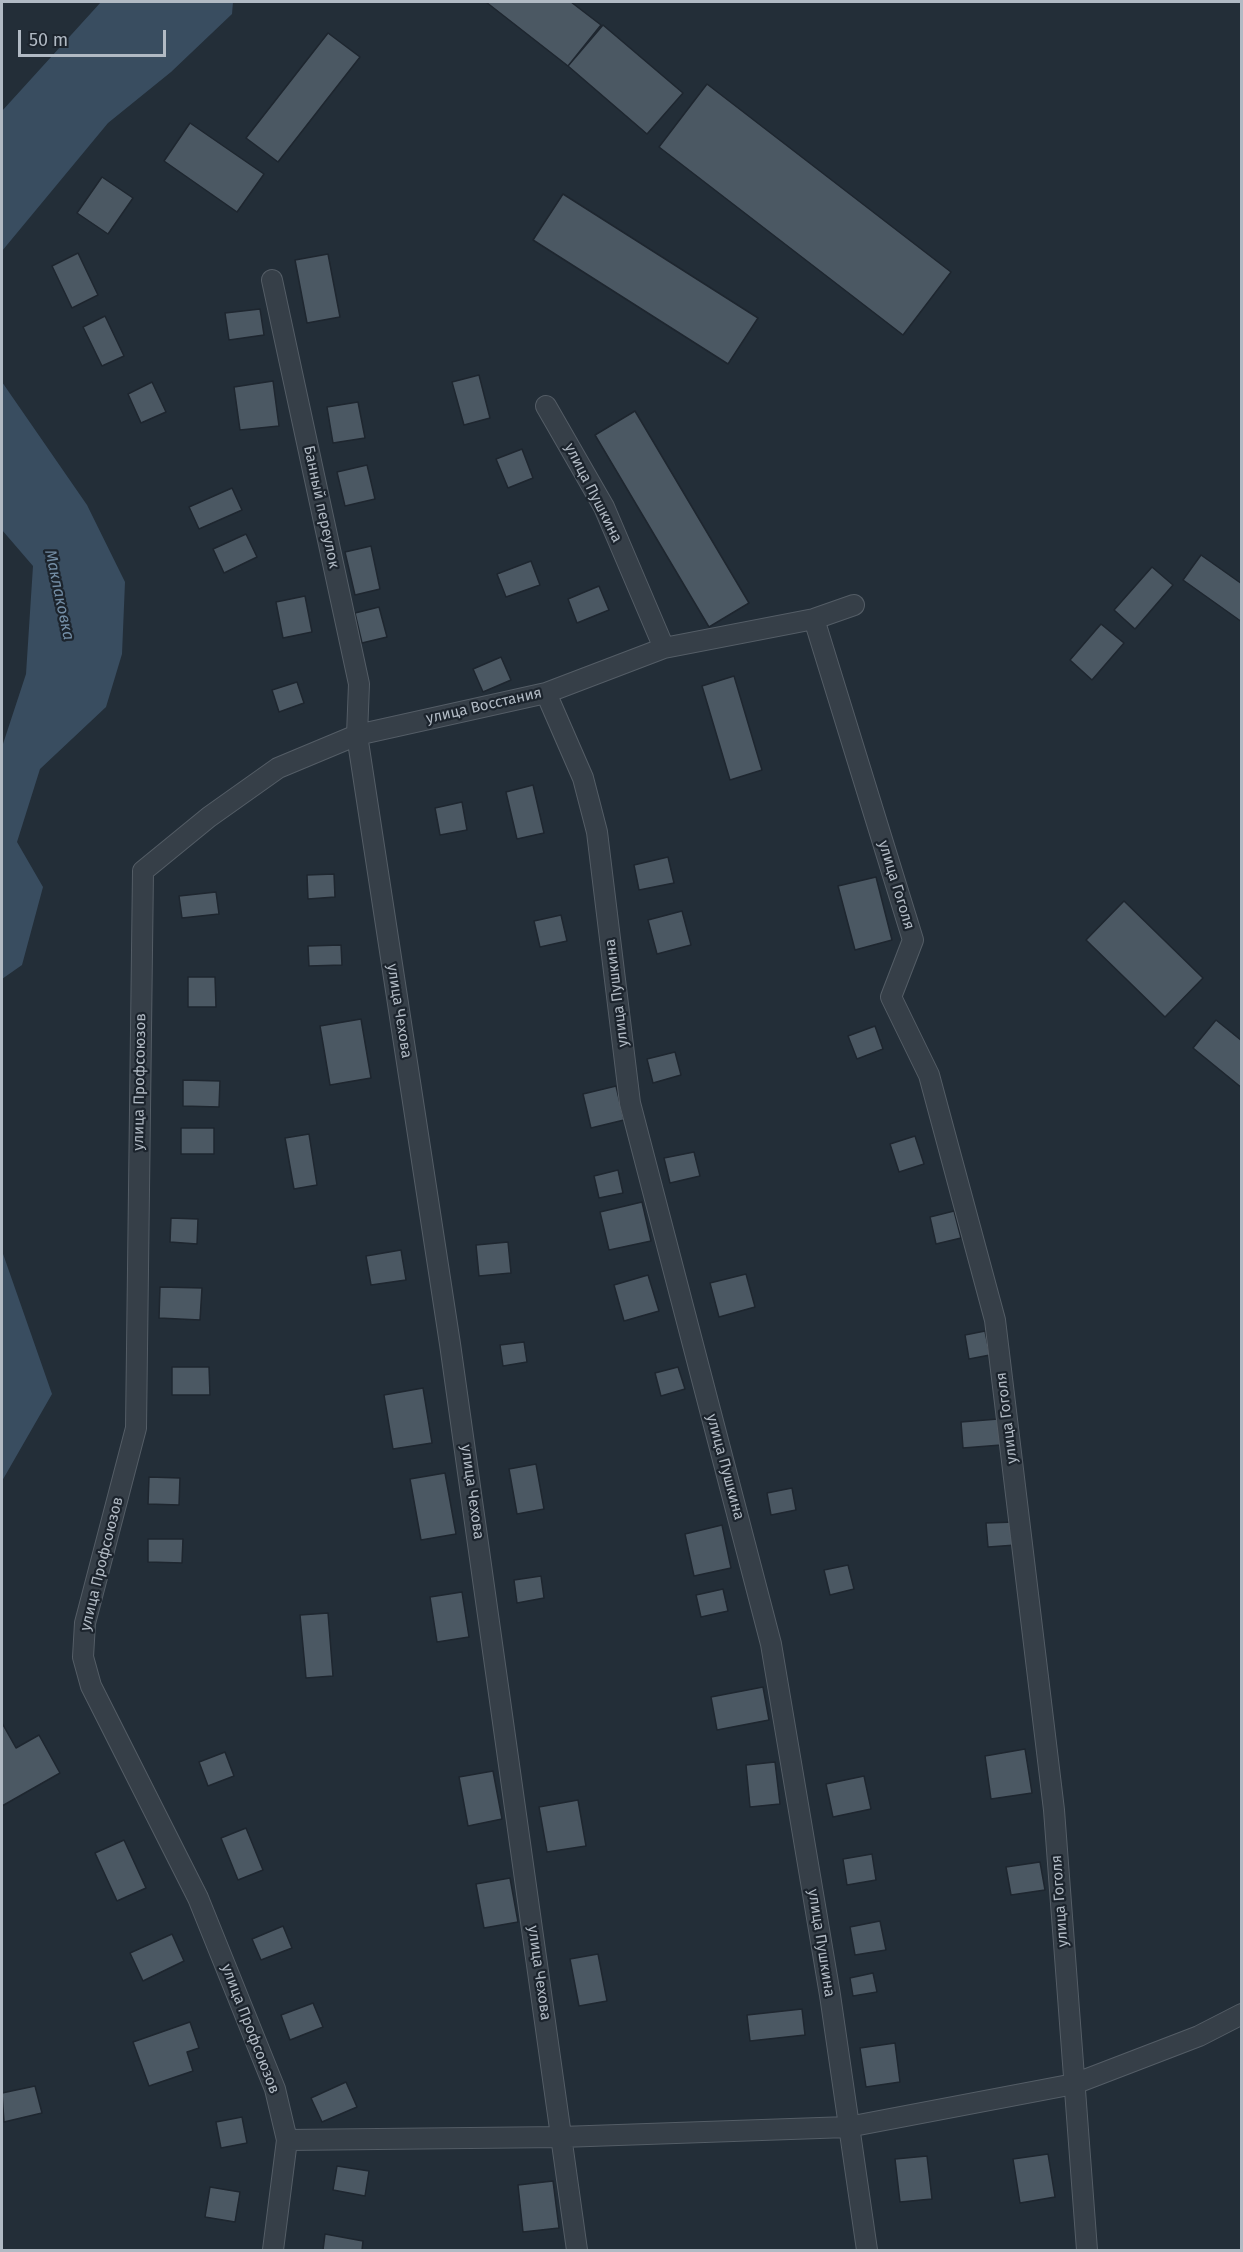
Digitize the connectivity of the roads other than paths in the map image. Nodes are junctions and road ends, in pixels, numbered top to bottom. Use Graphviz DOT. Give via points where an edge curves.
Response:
graph roads {
  1 [pos="272,280"];
  2 [pos="546,406"];
  3 [pos="854,605"];
  4 [pos="814,619"];
  5 [pos="664,648"];
  6 [pos="546,693"];
  7 [pos="357,735"];
  8 [pos="143,871"];
  9 [pos="1242,2014"];
  10 [pos="1074,2084"];
  11 [pos="848,2127"];
  12 [pos="561,2137"];
  13 [pos="287,2140"];
  14 [pos="273,2250"];
  15 [pos="577,2250"];
  16 [pos="867,2250"];
  17 [pos="1087,2250"];
  1 -- 7 [label="street, Банный переулок" via="359,684"];
  2 -- 5 [label="street, улица Пушкина" via="604,507"];
  3 -- 4 [label="street, улица Восстания"];
  4 -- 5 [label="street, улица Восстания"];
  4 -- 10 [label="street, улица Гоголя" via="913,940 891,997 929,1075 995,1320 1054,1810"];
  5 -- 6 [label="street, улица Восстания"];
  6 -- 7 [label="street, улица Восстания"];
  6 -- 11 [label="street, улица Пушкина" via="583,778 597,832 630,1103 771,1644 830,1995"];
  7 -- 8 [label="street, улица Восстания" via="278,768"];
  7 -- 12 [label="street, улица Чехова" via="452,1355"];
  8 -- 13 [label="street, улица Профсоюзов" via="136,1428 85,1623 83,1658 91,1686 198,1898 275,2089"];
  9 -- 10 [label="street" via="1199,2036"];
  10 -- 11 [label="street"];
  10 -- 17 [label="street, улица Гоголя"];
  11 -- 12 [label="street"];
  11 -- 16 [label="street, улица Пушкина"];
  12 -- 13 [label="street"];
  12 -- 15 [label="street, улица Чехова"];
  13 -- 14 [label="street, улица Профсоюзов"];
}
